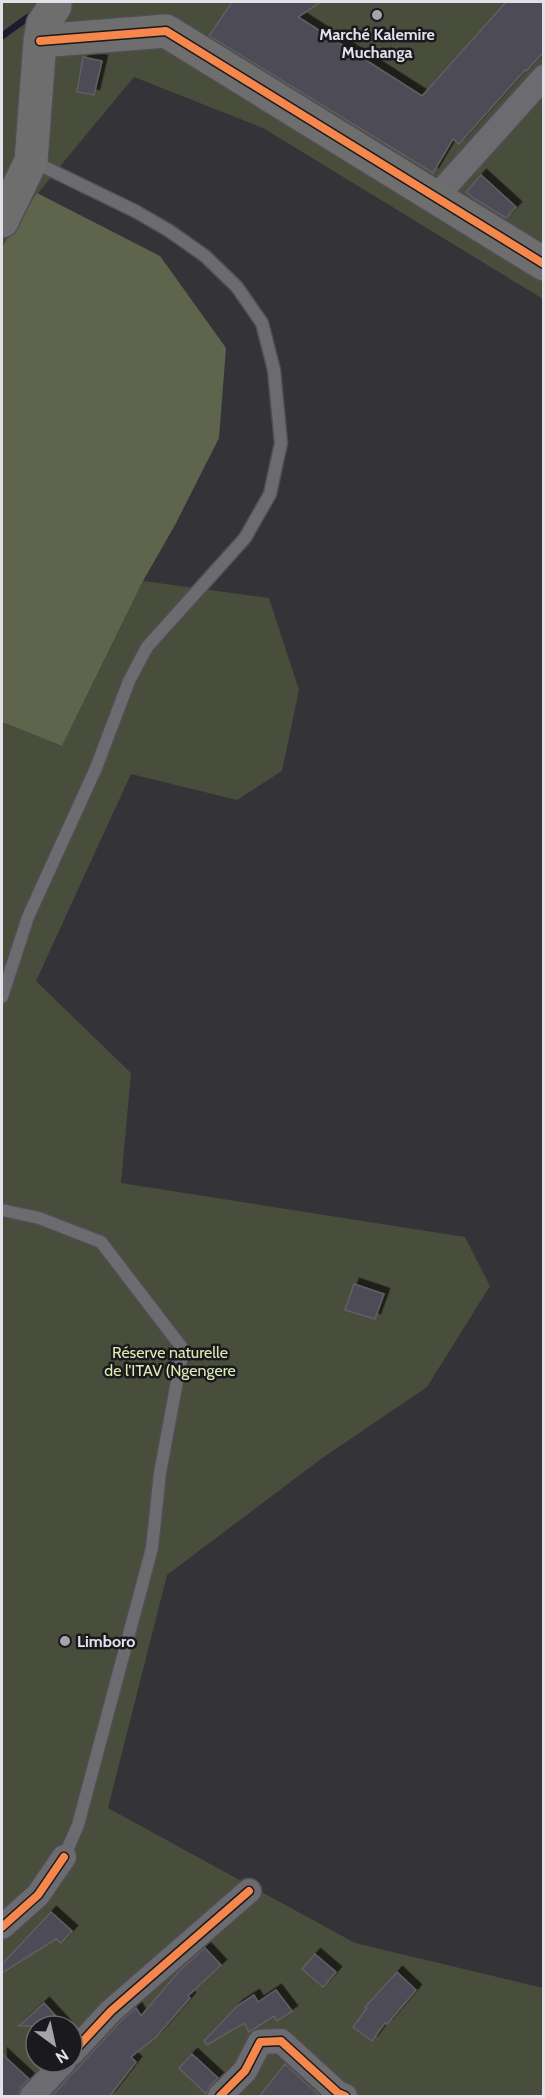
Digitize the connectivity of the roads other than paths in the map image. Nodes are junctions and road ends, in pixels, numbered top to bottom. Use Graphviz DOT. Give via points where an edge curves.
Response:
graph roads {
  1 [pos="48,18"];
  2 [pos="543,77"];
  3 [pos="31,161"];
  4 [pos="436,197"];
  5 [pos="2,221"];
  6 [pos="543,264"];
  7 [pos="2,997"];
  8 [pos="2,1210"];
  9 [pos="64,1857"];
  10 [pos="249,1891"];
  11 [pos="2,1927"];
  12 [pos="84,2040"];
  13 [pos="53,2074"];
  14 [pos="32,2097"];
  15 [pos="220,2097"];
  16 [pos="345,2097"];
  1 -- 3 [label="street"];
  1 -- 4 [label="street" via="166,31"];
  2 -- 4 [label="street"];
  3 -- 5 [label="street"];
  3 -- 7 [label="lane" via="168,230 205,256 237,287 262,323 274,370 280,443 270,494 245,538 147,647 129,681 96,768 28,917"];
  4 -- 6 [label="street"];
  8 -- 9 [label="lane" via="39,1218 101,1242 183,1349 160,1473 152,1548 78,1825"];
  9 -- 11 [label="street" via="38,1895"];
  10 -- 12 [label="street" via="111,2011"];
  13 -- 14 [label="street"];
  15 -- 16 [label="street" via="245,2071 260,2042 282,2041"];
}
